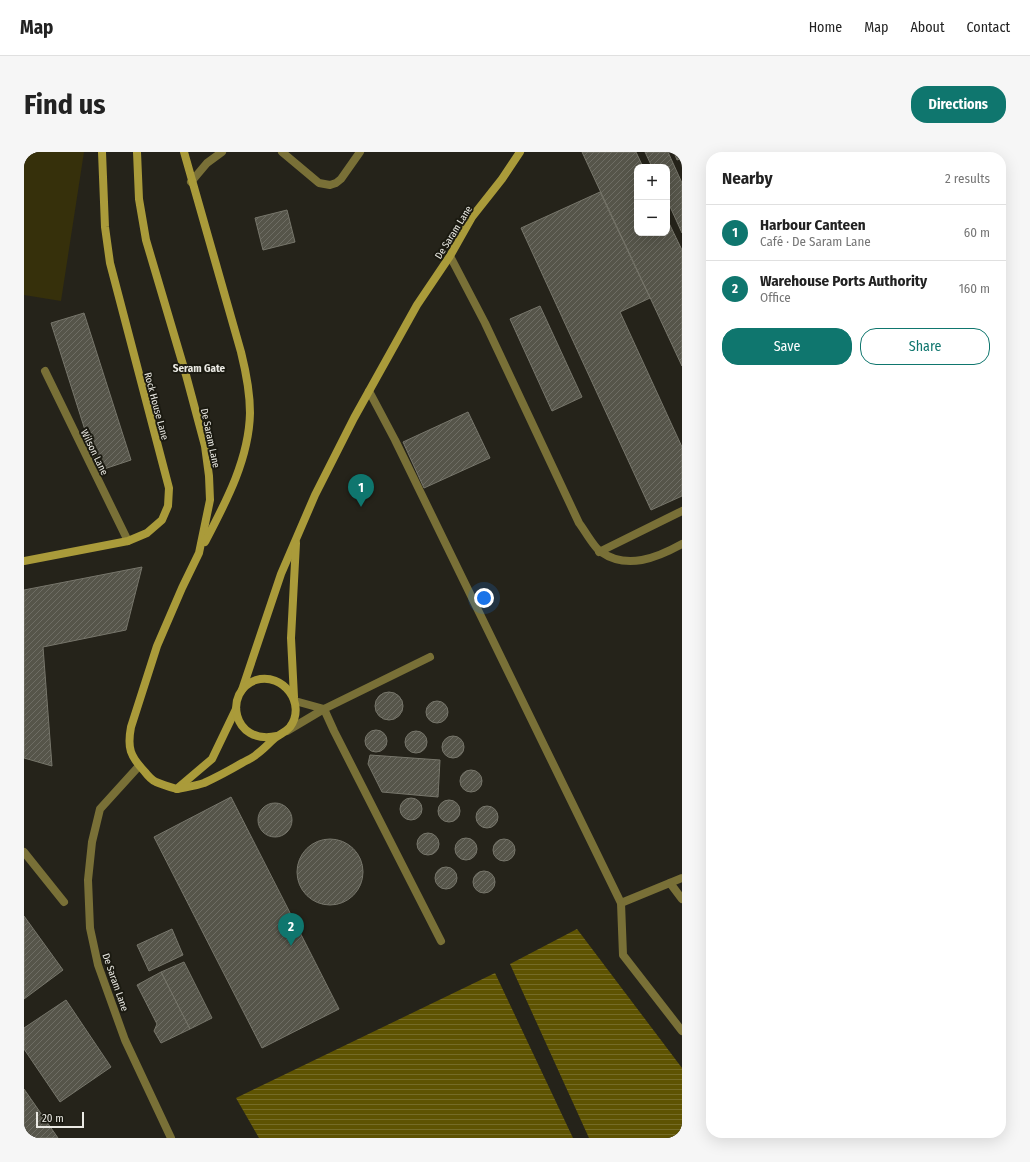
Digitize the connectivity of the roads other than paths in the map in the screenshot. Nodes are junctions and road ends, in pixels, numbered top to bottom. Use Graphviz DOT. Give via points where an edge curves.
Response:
graph roads {
  1 [pos="102,152"];
  2 [pos="137,152"];
  3 [pos="184,152"];
  4 [pos="222,152"];
  5 [pos="282,152"];
  6 [pos="360,152"];
  7 [pos="520,152"];
  8 [pos="191,182"];
  9 [pos="450,256"];
  10 [pos="45,372"];
  11 [pos="369,391"];
  12 [pos="682,511"];
  13 [pos="297,538"];
  14 [pos="128,541"];
  15 [pos="682,544"];
  16 [pos="599,552"];
  17 [pos="199,553"];
  18 [pos="24,561"];
  19 [pos="430,657"];
  20 [pos="242,690"];
  21 [pos="294,701"];
  22 [pos="236,709"];
  23 [pos="324,709"];
  24 [pos="280,735"];
  25 [pos="139,766"];
  26 [pos="177,789"];
  27 [pos="24,852"];
  28 [pos="682,878"];
  29 [pos="670,883"];
  30 [pos="682,899"];
  31 [pos="64,902"];
  32 [pos="621,903"];
  33 [pos="441,941"];
  34 [pos="682,1031"];
  35 [pos="171,1138"];
  1 -- 14 [label="street, Rock House Lane" via="105,227 110,263 169,488 168,506 162,520 147,533"];
  2 -- 17 [label="street, De Saram Lane" via="139,199 146,240 205,446 210,500"];
  3 -- 8 [label="street"];
  4 -- 8 [label="street" via="207,163"];
  5 -- 6 [label="street" via="320,183 330,185 341,179"];
  7 -- 9 [label="street, De Saram Lane" via="472,217"];
  8 -- 17 [label="street" via="241,352 250,413 247,438 235,481"];
  9 -- 11 [label="street, De Saram Lane" via="417,305"];
  9 -- 16 [label="street" via="485,323 579,522"];
  10 -- 14 [label="street, Wilson Lane"];
  11 -- 13 [label="street, De Saram Lane" via="315,495"];
  11 -- 32 [label="street"];
  12 -- 16 [label="street"];
  13 -- 20 [label="street, De Saram Lane" via="278,581"];
  13 -- 21 [label="street" via="291,638"];
  14 -- 18 [label="street, Rock House Lane"];
  15 -- 16 [label="street" via="640,562 616,560"];
  17 -- 25 [label="street, De Saram Lane" via="157,646 131,727 128,740 131,753"];
  19 -- 23 [label="street"];
  20 -- 21 [label="street" via="255,681 272,679 286,687"];
  20 -- 22 [label="street"];
  21 -- 23 [label="street"];
  21 -- 24 [label="street" via="294,719 290,727"];
  22 -- 24 [label="street" via="242,727 250,734 268,738"];
  22 -- 26 [label="street" via="212,759"];
  23 -- 24 [label="street"];
  23 -- 33 [label="street"];
  24 -- 26 [label="street" via="257,755 229,771 203,783"];
  25 -- 26 [label="street, De Saram Lane" via="155,782"];
  25 -- 35 [label="street, De Saram Lane" via="100,809 92,842 88,880 90,928 98,965 125,1040"];
  27 -- 31 [label="street"];
  28 -- 29 [label="street"];
  29 -- 30 [label="street"];
  29 -- 32 [label="street"];
  32 -- 34 [label="street" via="623,955"];
}
